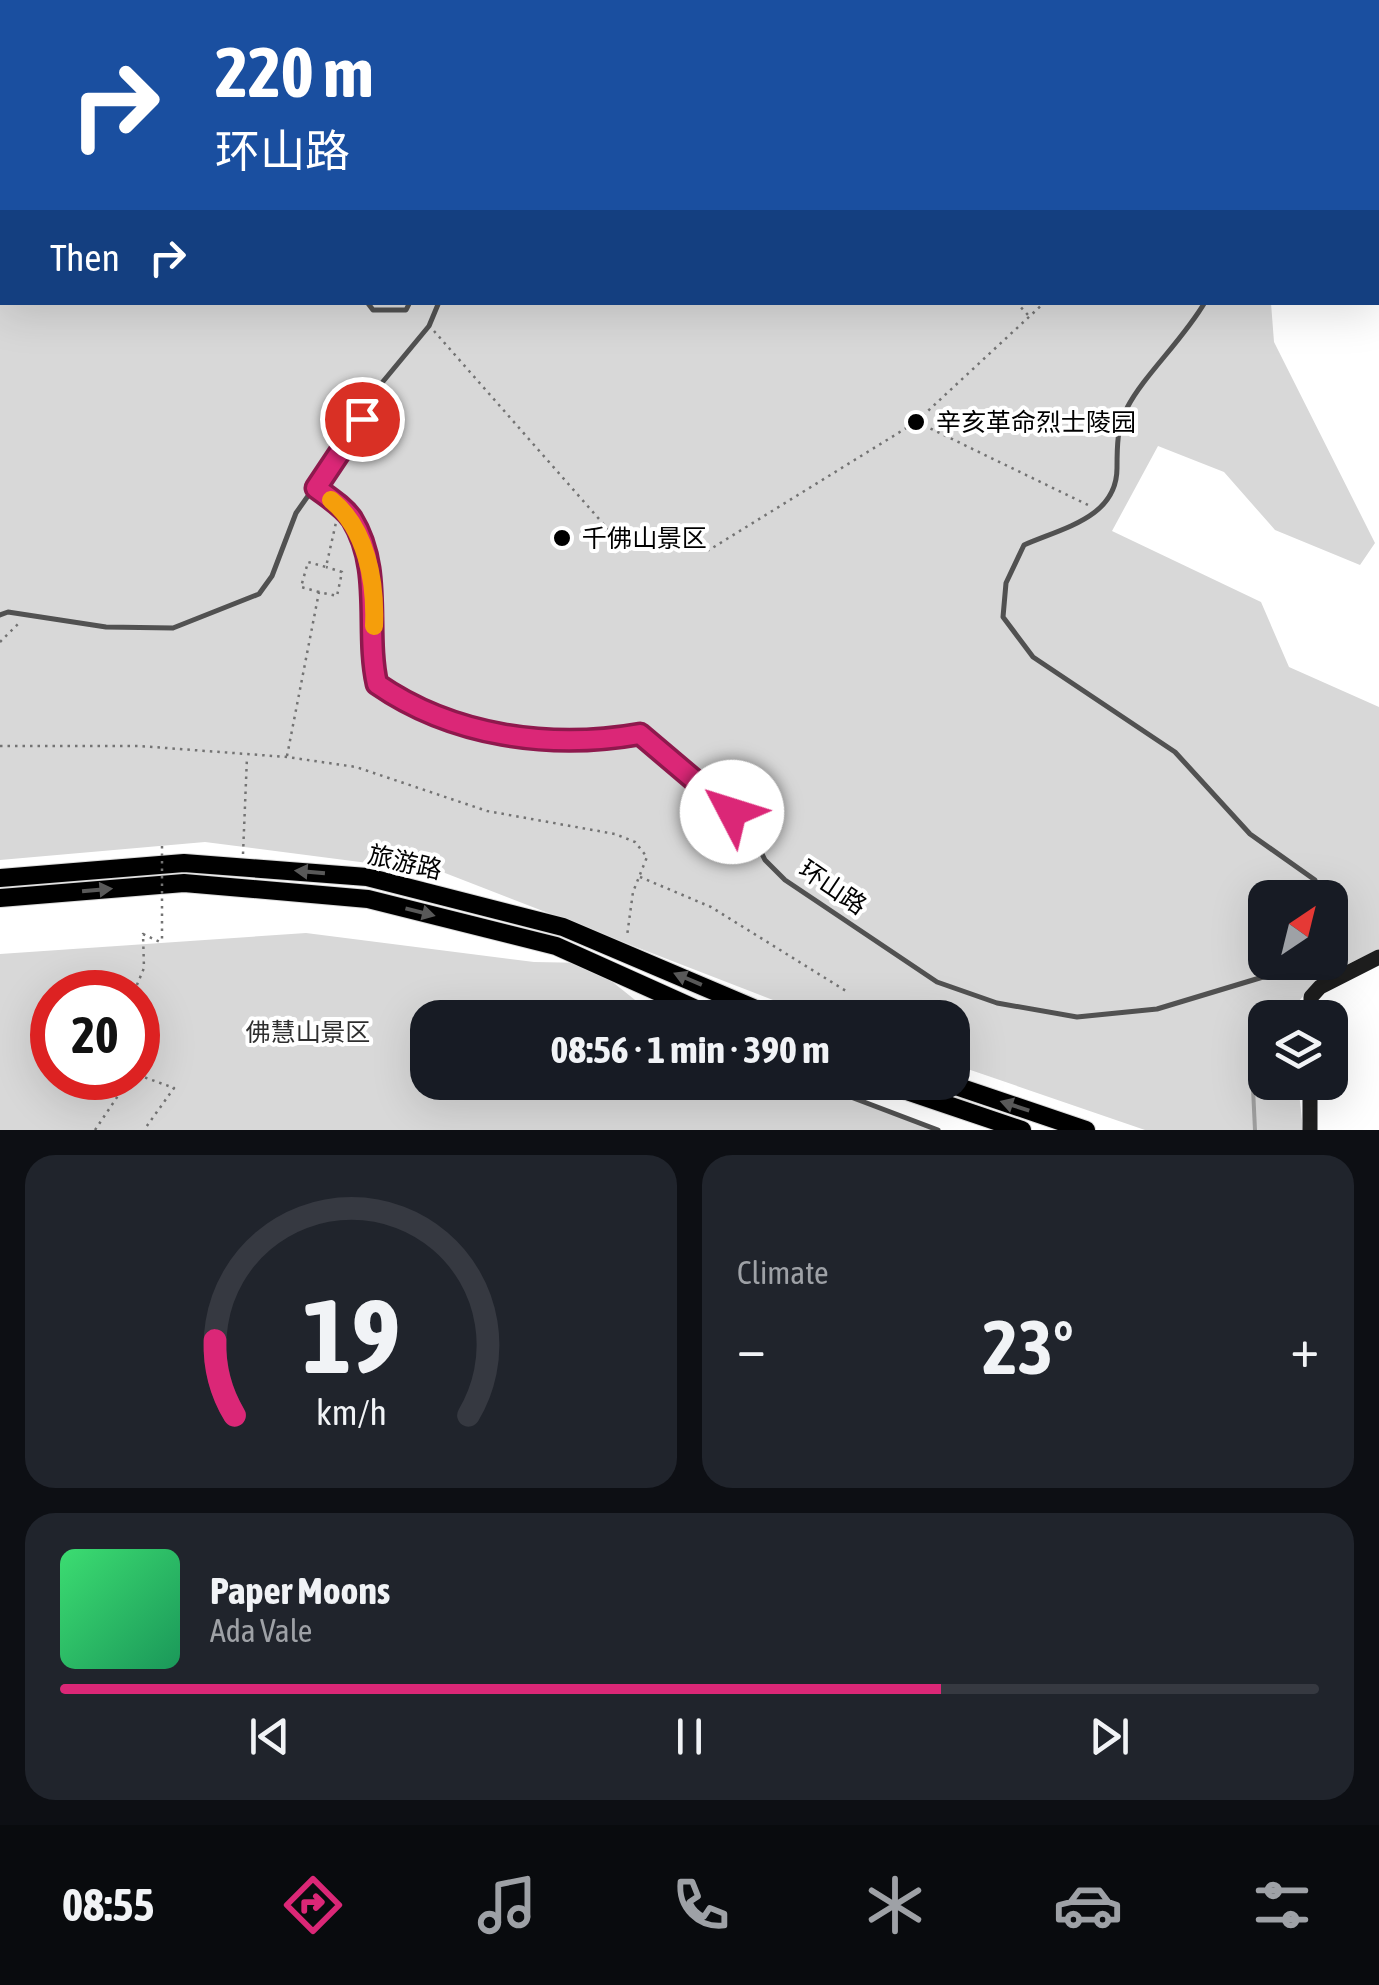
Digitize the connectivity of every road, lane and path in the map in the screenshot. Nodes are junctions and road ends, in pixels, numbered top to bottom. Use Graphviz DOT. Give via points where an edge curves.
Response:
graph roads {
  1 [pos="369,305"];
  2 [pos="408,305"];
  3 [pos="438,305"];
  4 [pos="1019,305"];
  5 [pos="1042,305"];
  6 [pos="1203,305"];
  7 [pos="1029,317"];
  8 [pos="429,326"];
  9 [pos="916,422"];
  10 [pos="316,488"];
  11 [pos="340,507"];
  12 [pos="1101,512"];
  13 [pos="326,567"];
  14 [pos="319,592"];
  15 [pos="0,615"];
  16 [pos="27,615"];
  17 [pos="0,642"];
  18 [pos="0,746"];
  19 [pos="247,756"];
  20 [pos="287,757"];
  21 [pos="162,846"];
  22 [pos="242,865"];
  23 [pos="639,877"];
  24 [pos="0,878"];
  25 [pos="1316,880"];
  26 [pos="0,898"];
  27 [pos="624,951"];
  28 [pos="1379,957"];
  29 [pos="143,970"];
  30 [pos="1249,980"];
  31 [pos="846,992"];
  32 [pos="676,1000"];
  33 [pos="737,1000"];
  34 [pos="1311,1000"];
  35 [pos="160,1083"];
  36 [pos="970,1091"];
  37 [pos="115,1100"];
  38 [pos="861,1100"];
  39 [pos="933,1100"];
  40 [pos="1310,1100"];
  41 [pos="95,1130"];
  42 [pos="144,1130"];
  43 [pos="938,1130"];
  44 [pos="1022,1130"];
  45 [pos="1086,1130"];
  46 [pos="1310,1130"];
  1 -- 2 [label="lane"];
  3 -- 8 [label="lane"];
  4 -- 7 [label="path"];
  5 -- 7 [label="path"];
  6 -- 12 [label="lane" via="1126,408 1117,485"];
  7 -- 9 [label="path"];
  8 -- 9 [label="path" via="614,536 667,538 709,550"];
  8 -- 10 [label="lane" via="376,390"];
  9 -- 12 [label="path"];
  10 -- 11 [label="lane, 环山路"];
  10 -- 16 [label="lane" via="296,513 272,576 258,594 173,628"];
  11 -- 13 [label="path"];
  11 -- 30 [label="lane, 环山路" via="364,546 377,684 408,706 510,738 640,734 750,828 765,860 785,880 937,982 997,1003 1077,1017 1157,1009"];
  12 -- 25 [label="lane" via="1024,545 1006,583 1003,617 1033,657 1175,752 1250,834"];
  13 -- 14 [label="path" via="342,572 337,596"];
  13 -- 14 [label="path" via="308,562 301,587"];
  14 -- 20 [label="path"];
  15 -- 16 [label="lane"];
  16 -- 17 [label="path"];
  18 -- 19 [label="path" via="86,743"];
  19 -- 20 [label="path"];
  19 -- 22 [label="path"];
  20 -- 23 [label="path" via="395,777 488,811 615,834 635,842 647,857"];
  21 -- 29 [label="path, bridge" via="162,942 143,934"];
  22 -- 24 [label="main road, 旅游路" via="184,863"];
  27 -- 22 [label="main road, 旅游路, one-way" via="562,927 367,877"];
  23 -- 27 [label="path"];
  23 -- 31 [label="path" via="711,908"];
  26 -- 32 [label="main road, 旅游路, one-way" via="184,883 368,899 556,946"];
  33 -- 27 [label="main road, 旅游路, one-way"];
  28 -- 34 [label="street" via="1320,987"];
  35 -- 42 [label="path" via="174,1088"];
  45 -- 36 [label="main road, one-way"];
  37 -- 41 [label="path"];
  38 -- 43 [label="lane"];
  39 -- 44 [label="main road"];
  40 -- 46 [label="street"];
}
